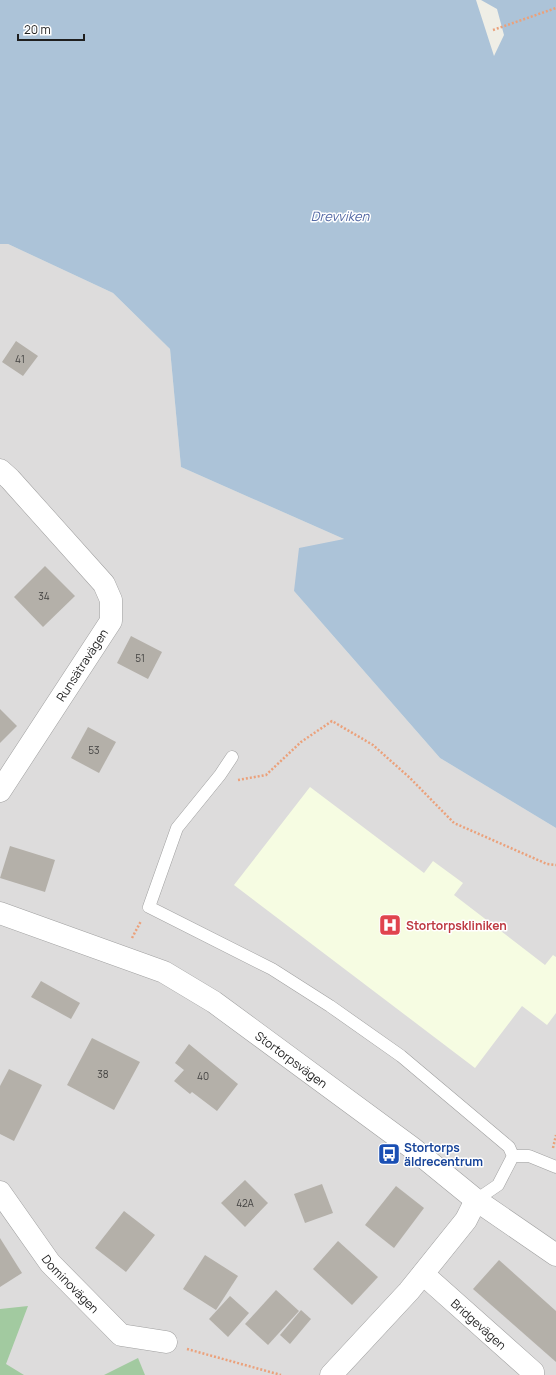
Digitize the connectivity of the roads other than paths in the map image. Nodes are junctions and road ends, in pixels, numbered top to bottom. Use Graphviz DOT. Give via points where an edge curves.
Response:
graph roads {
  1 [pos="0,470"];
  2 [pos="232,757"];
  3 [pos="0,791"];
  4 [pos="0,913"];
  5 [pos="513,1156"];
  6 [pos="556,1168"];
  7 [pos="0,1192"];
  8 [pos="476,1200"];
  9 [pos="556,1255"];
  10 [pos="423,1274"];
  11 [pos="166,1342"];
  12 [pos="330,1375"];
  13 [pos="533,1375"];
  1 -- 3 [label="street, Runsätravägen" via="104,584 110,600 110,621"];
  2 -- 5 [label="lane" via="177,828 149,907 272,970 330,1006 407,1061 510,1147"];
  4 -- 8 [label="street, Stortorpsvägen" via="164,972 214,1002 412,1148"];
  5 -- 6 [label="lane" via="529,1156"];
  5 -- 8 [label="lane" via="498,1185"];
  7 -- 11 [label="street, Dominovägen" via="50,1263 121,1335"];
  8 -- 9 [label="street, Stortorpsvägen"];
  8 -- 10 [label="street" via="466,1220"];
  10 -- 12 [label="street"];
  10 -- 13 [label="street, Bridgevägen" via="533,1372"];
}
